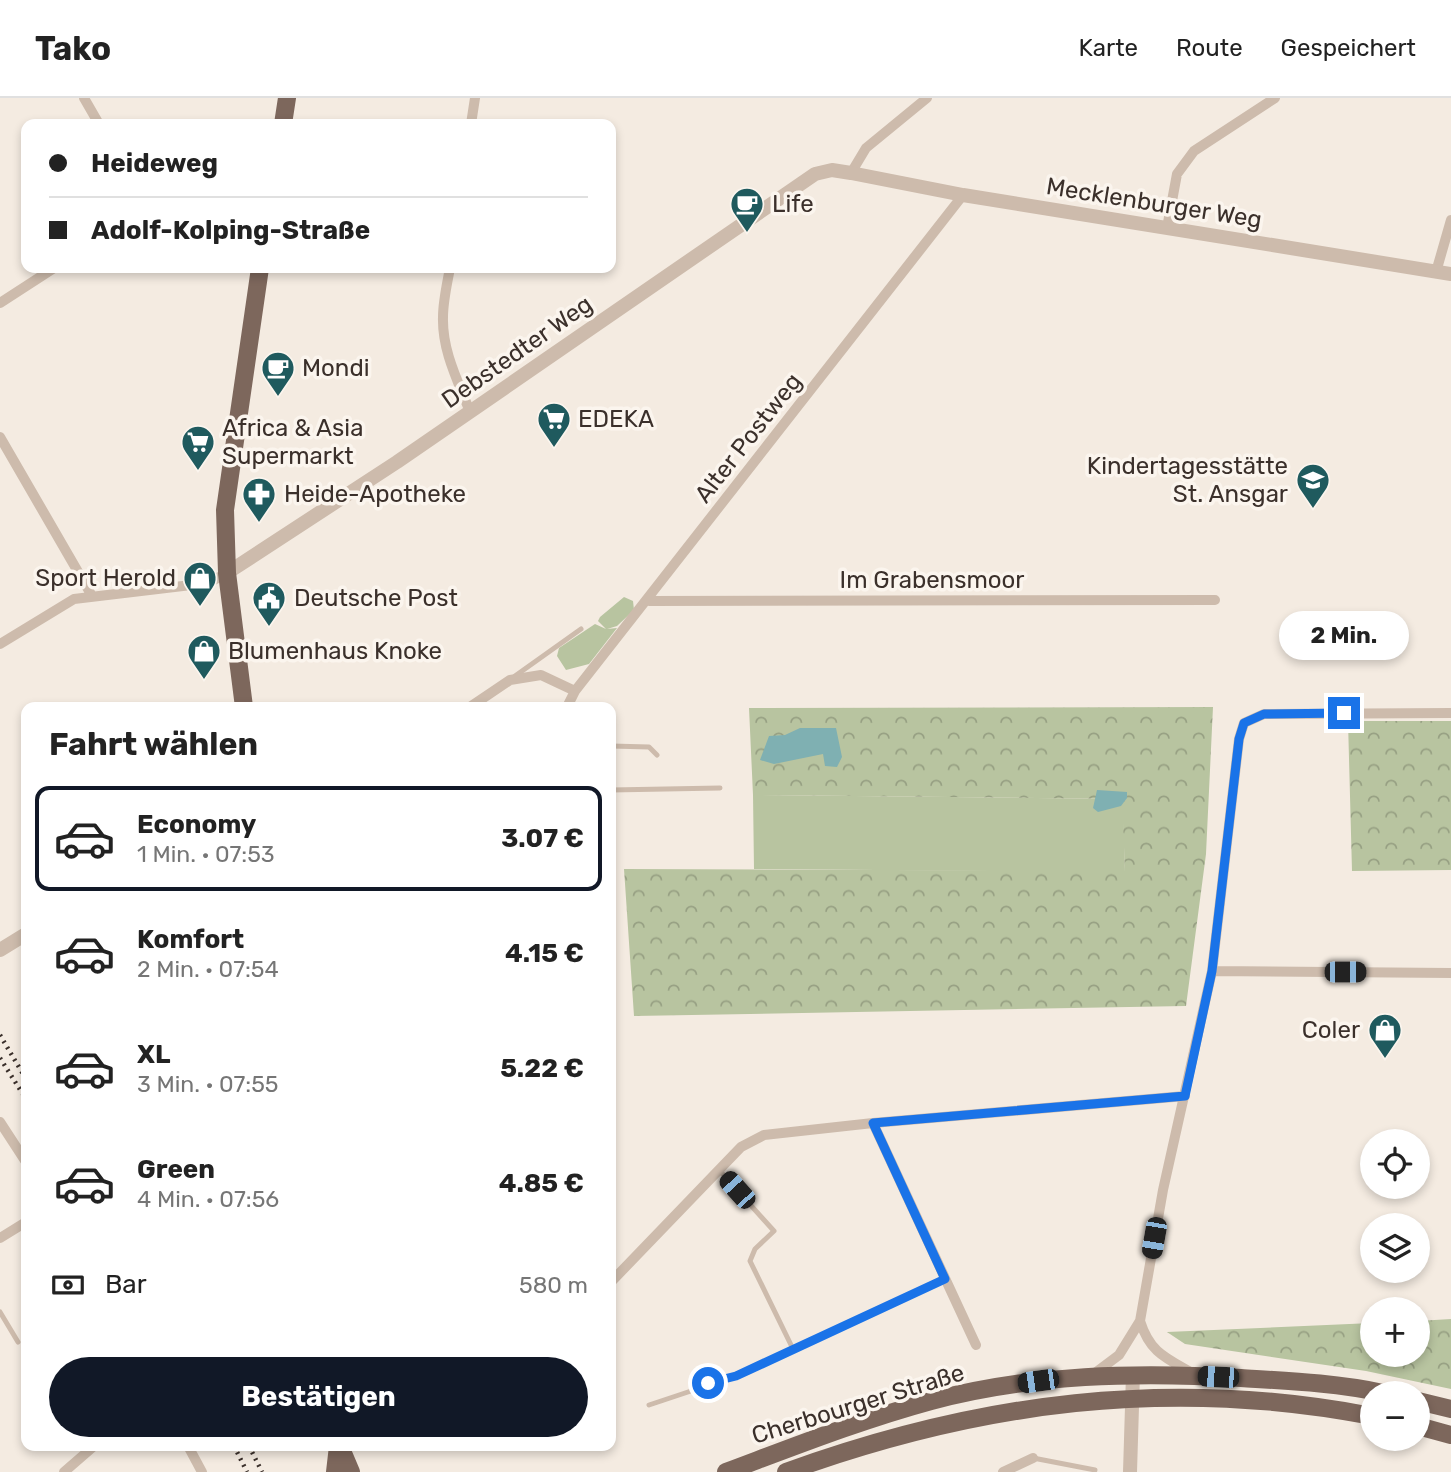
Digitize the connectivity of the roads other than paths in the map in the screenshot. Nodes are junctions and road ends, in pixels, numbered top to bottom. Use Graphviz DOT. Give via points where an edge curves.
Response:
graph roads {
  1 [pos="84,98"];
  2 [pos="287,98"];
  3 [pos="475,98"];
  4 [pos="926,98"];
  5 [pos="1275,98"];
  6 [pos="96,119"];
  7 [pos="283,119"];
  8 [pos="472,119"];
  9 [pos="851,173"];
  10 [pos="963,195"];
  11 [pos="1451,220"];
  12 [pos="1167,228"];
  13 [pos="46,273"];
  14 [pos="259,273"];
  15 [pos="449,273"];
  16 [pos="1443,273"];
  17 [pos="0,303"];
  18 [pos="471,412"];
  19 [pos="0,437"];
  20 [pos="227,573"];
  21 [pos="92,596"];
  22 [pos="1215,600"];
  23 [pos="649,601"];
  24 [pos="581,629"];
  25 [pos="0,644"];
  26 [pos="510,680"];
  27 [pos="575,691"];
  28 [pos="243,702"];
  29 [pos="477,702"];
  30 [pos="570,702"];
  31 [pos="1451,713"];
  32 [pos="616,746"];
  33 [pos="657,755"];
  34 [pos="720,788"];
  35 [pos="616,790"];
  36 [pos="21,937"];
  37 [pos="0,950"];
  38 [pos="1212,971"];
  39 [pos="1451,973"];
  40 [pos="1185,1096"];
  41 [pos="0,1122"];
  42 [pos="873,1123"];
  43 [pos="21,1154"];
  44 [pos="719,1170"];
  45 [pos="21,1225"];
  46 [pos="0,1238"];
  47 [pos="616,1277"];
  48 [pos="945,1279"];
  49 [pos="0,1312"];
  50 [pos="1140,1321"];
  51 [pos="18,1342"];
  52 [pos="976,1345"];
  53 [pos="793,1349"];
  54 [pos="1133,1374"];
  55 [pos="1197,1375"];
  56 [pos="1091,1376"];
  57 [pos="1360,1390"];
  58 [pos="1132,1396"];
  59 [pos="1430,1404"];
  60 [pos="649,1405"];
  61 [pos="1451,1409"];
  62 [pos="1360,1414"];
  63 [pos="1430,1429"];
  64 [pos="1451,1435"];
  65 [pos="87,1451"];
  66 [pos="191,1451"];
  67 [pos="338,1451"];
  68 [pos="341,1451"];
  69 [pos="1033,1458"];
  70 [pos="1094,1470"];
  71 [pos="64,1472"];
  72 [pos="202,1472"];
  73 [pos="335,1472"];
  74 [pos="351,1472"];
  75 [pos="726,1472"];
  76 [pos="786,1472"];
  77 [pos="1003,1472"];
  78 [pos="1130,1472"];
  1 -- 6 [label="street"];
  2 -- 7 [label="main road"];
  3 -- 8 [label="street"];
  4 -- 9 [label="street" via="866,148"];
  5 -- 12 [label="street" via="1195,151 1177,174"];
  9 -- 10 [label="street, Mecklenburger Weg"];
  9 -- 18 [label="street, Debstedter Weg" via="832,170 815,174"];
  10 -- 12 [label="street, Mecklenburger Weg"];
  10 -- 23 [label="street, Alter Postweg"];
  11 -- 16 [label="street"];
  12 -- 16 [label="street, Mecklenburger Weg"];
  13 -- 17 [label="street"];
  14 -- 20 [label="main road" via="226,491"];
  15 -- 18 [label="street" via="443,317 448,358"];
  18 -- 20 [label="street, Debstedter Weg"];
  19 -- 21 [label="street"];
  20 -- 21 [label="street" via="208,583"];
  20 -- 28 [label="main road"];
  21 -- 25 [label="street" via="74,599"];
  22 -- 23 [label="street, Im Grabensmoor"];
  23 -- 27 [label="street, Alter Postweg"];
  24 -- 26 [label="lane"];
  26 -- 27 [label="street" via="541,675"];
  26 -- 29 [label="street"];
  27 -- 30 [label="street, Alter Postweg"];
  31 -- 38 [label="street" via="1264,714 1244,723"];
  32 -- 33 [label="lane" via="649,747"];
  34 -- 35 [label="lane"];
  36 -- 37 [label="street"];
  38 -- 39 [label="street"];
  38 -- 40 [label="street"];
  40 -- 42 [label="street"];
  40 -- 50 [label="street"];
  41 -- 43 [label="street"];
  42 -- 44 [label="street" via="764,1135 741,1147"];
  42 -- 48 [label="street"];
  44 -- 47 [label="street"];
  44 -- 53 [label="lane" via="774,1231 750,1261"];
  45 -- 46 [label="street"];
  48 -- 52 [label="street"];
  48 -- 53 [label="lane"];
  49 -- 51 [label="lane"];
  50 -- 55 [label="street" via="1146,1340 1158,1354"];
  50 -- 56 [label="street" via="1119,1355"];
  53 -- 60 [label="lane" via="736,1376"];
  54 -- 55 [label="main road, Cherbourger Straße"];
  54 -- 56 [label="main road, Cherbourger Straße"];
  54 -- 58 [label="street"];
  55 -- 57 [label="main road, Cherbourger Straße"];
  56 -- 75 [label="main road, Cherbourger Straße" via="992,1388 932,1401"];
  58 -- 62 [label="main road, Cherbourger Straße" via="1238,1398"];
  58 -- 76 [label="main road, Cherbourger Straße" via="936,1426"];
  58 -- 78 [label="street"];
  59 -- 61 [label="main road"];
  63 -- 64 [label="main road"];
  65 -- 71 [label="street"];
  66 -- 72 [label="street"];
  67 -- 73 [label="main road"];
  68 -- 74 [label="main road"];
  69 -- 70 [label="lane"];
  69 -- 77 [label="street"];
}
